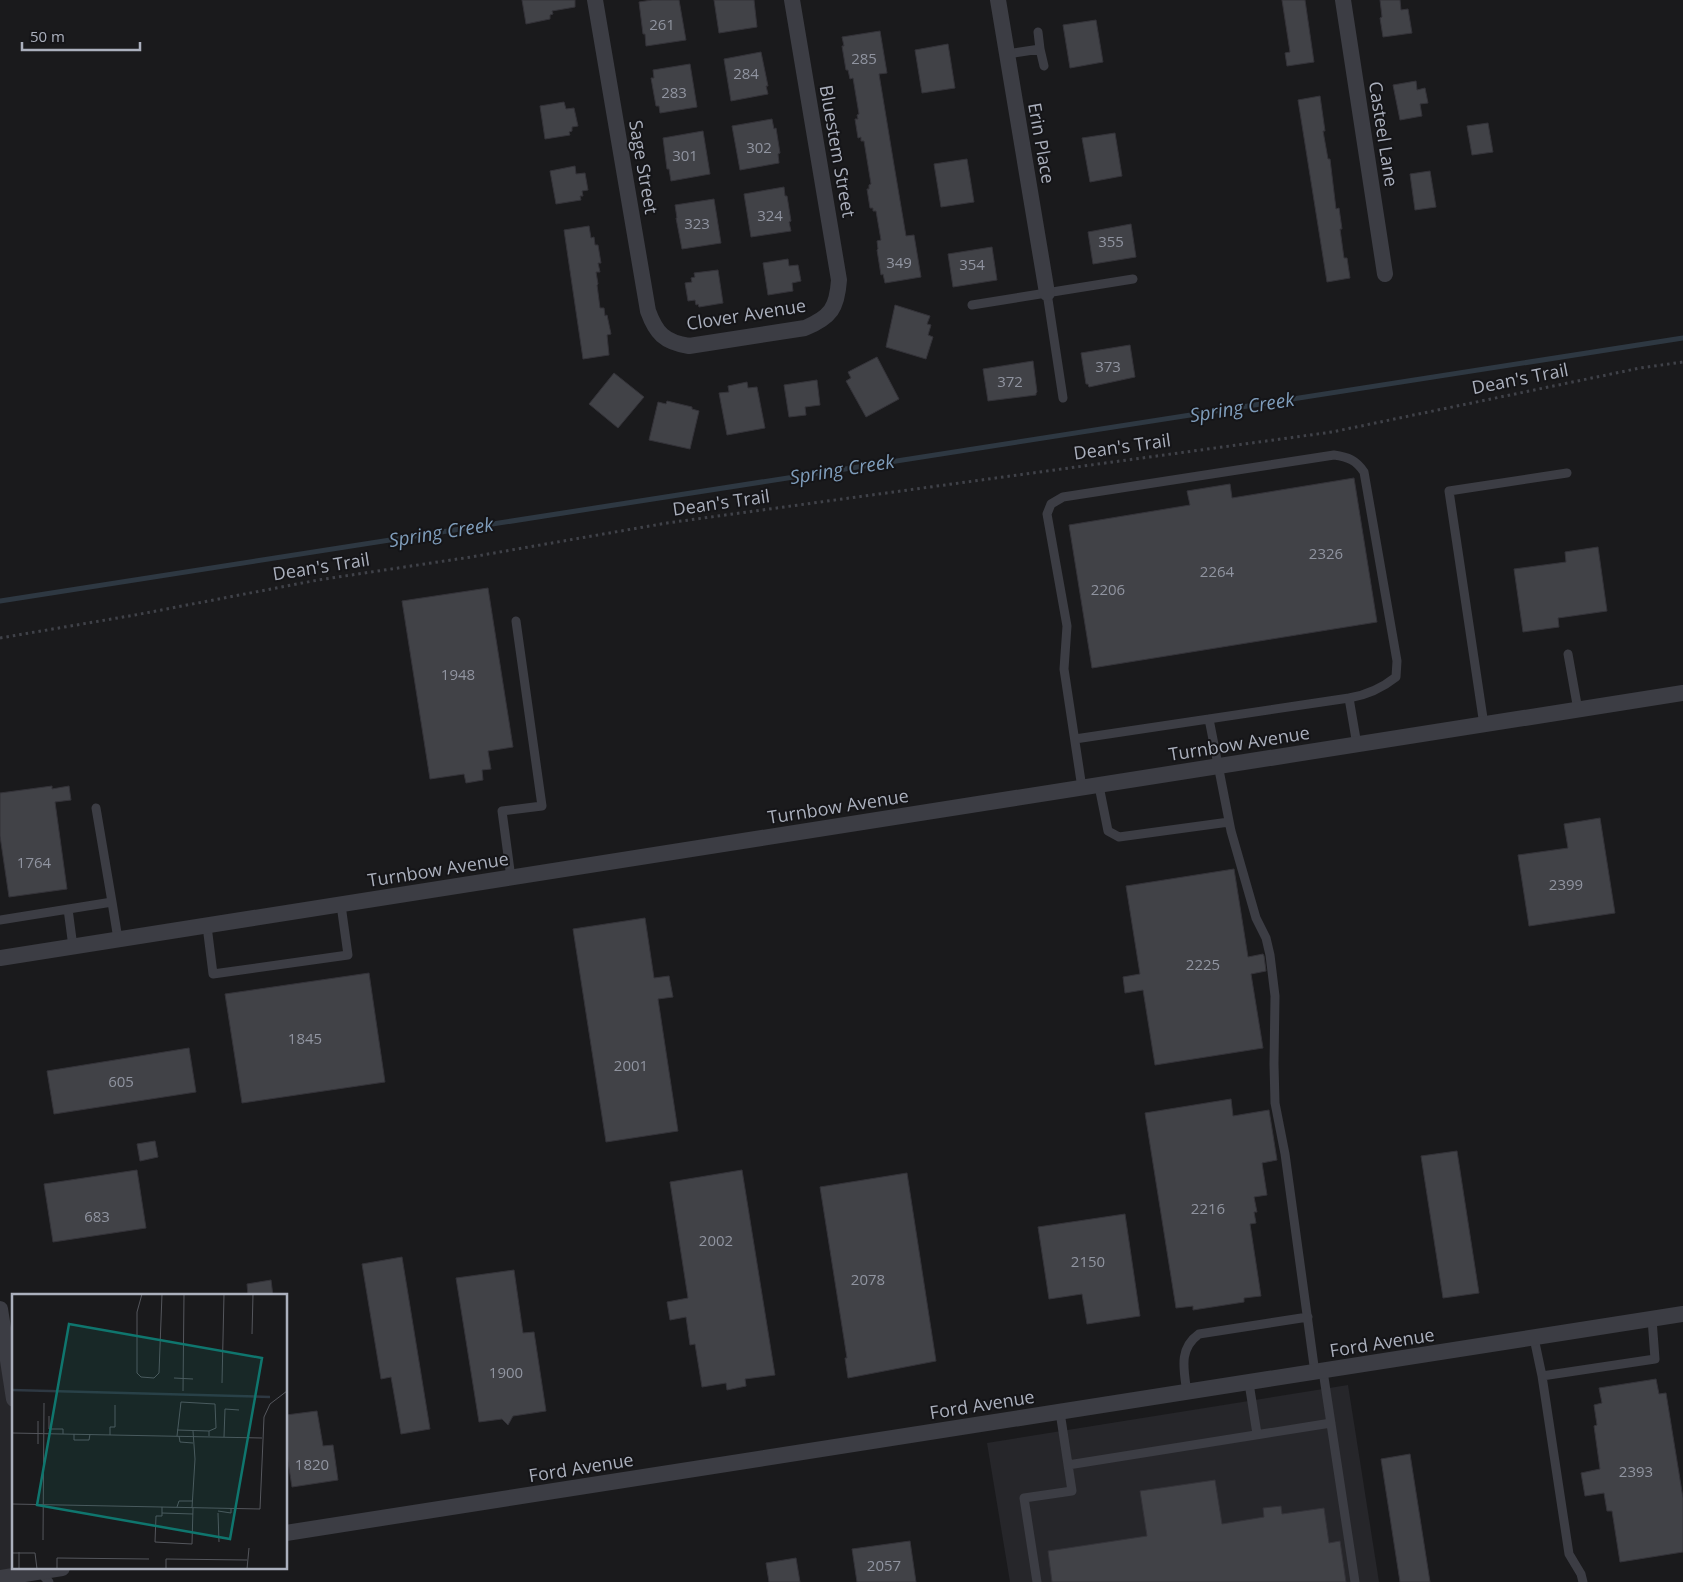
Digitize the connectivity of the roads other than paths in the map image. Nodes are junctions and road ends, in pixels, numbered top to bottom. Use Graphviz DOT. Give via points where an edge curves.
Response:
graph roads {
  1 [pos="595,0"];
  2 [pos="792,0"];
  3 [pos="998,0"];
  4 [pos="1343,0"];
  5 [pos="1038,32"];
  6 [pos="1040,49"];
  7 [pos="1007,54"];
  8 [pos="1044,66"];
  9 [pos="1385,274"];
  10 [pos="1133,278"];
  11 [pos="1048,293"];
  12 [pos="972,305"];
  13 [pos="833,309"];
  14 [pos="663,337"];
  15 [pos="1063,398"];
  16 [pos="1567,473"];
  17 [pos="516,622"];
  18 [pos="1568,654"];
  19 [pos="1683,693"];
  20 [pos="1349,698"];
  21 [pos="1578,710"];
  22 [pos="1209,719"];
  23 [pos="1484,725"];
  24 [pos="1075,739"];
  25 [pos="1357,745"];
  26 [pos="1218,767"];
  27 [pos="1099,786"];
  28 [pos="1082,788"];
  29 [pos="96,808"];
  30 [pos="1230,822"];
  31 [pos="511,878"];
  32 [pos="112,902"];
  33 [pos="341,905"];
  34 [pos="68,909"];
  35 [pos="0,920"];
  36 [pos="206,926"];
  37 [pos="118,939"];
  38 [pos="73,946"];
  39 [pos="0,958"];
  40 [pos="0,1309"];
  41 [pos="1683,1314"];
  42 [pos="1308,1318"];
  43 [pos="1652,1319"];
  44 [pos="1534,1338"];
  45 [pos="1319,1372"];
  46 [pos="1542,1376"];
  47 [pos="1249,1383"];
  48 [pos="12,1386"];
  49 [pos="1187,1393"];
  50 [pos="1060,1412"];
  51 [pos="1331,1423"];
  52 [pos="1257,1434"];
  53 [pos="1068,1465"];
  54 [pos="288,1533"];
  55 [pos="56,1570"];
  56 [pos="43,1574"];
  57 [pos="0,1578"];
  58 [pos="1037,1582"];
  59 [pos="1356,1582"];
  60 [pos="1583,1582"];
  1 -- 14 [label="street, Sage Street" via="648,311 653,325"];
  2 -- 13 [label="street, Bluestem Street" via="839,280"];
  3 -- 7 [label="street, Erin Place"];
  4 -- 9 [label="street, Casteel Lane"];
  5 -- 6 [label="lane"];
  6 -- 7 [label="lane"];
  6 -- 8 [label="lane"];
  7 -- 11 [label="street, Erin Place"];
  10 -- 11 [label="lane"];
  11 -- 12 [label="lane"];
  11 -- 15 [label="lane"];
  13 -- 14 [label="street, Clover Avenue" via="823,321 805,328 689,346 675,344"];
  16 -- 23 [label="lane" via="1449,491"];
  17 -- 31 [label="lane" via="542,806 502,811"];
  18 -- 21 [label="lane"];
  19 -- 21 [label="street, Turnbow Avenue"];
  20 -- 22 [label="lane"];
  20 -- 24 [label="lane" via="1384,687 1396,677 1397,661 1364,472 1358,463 1334,455 1063,497 1051,504 1047,514 1067,626 1064,669"];
  20 -- 25 [label="lane"];
  21 -- 23 [label="street, Turnbow Avenue"];
  22 -- 24 [label="lane"];
  22 -- 26 [label="lane"];
  23 -- 25 [label="street, Turnbow Avenue"];
  24 -- 28 [label="lane"];
  25 -- 26 [label="street, Turnbow Avenue"];
  26 -- 27 [label="street, Turnbow Avenue"];
  26 -- 30 [label="lane"];
  27 -- 28 [label="street, Turnbow Avenue"];
  27 -- 30 [label="lane" via="1108,831 1119,837"];
  28 -- 31 [label="street, Turnbow Avenue"];
  29 -- 32 [label="lane"];
  30 -- 42 [label="lane" via="1256,918 1270,955 1276,996 1276,1103"];
  31 -- 33 [label="street, Turnbow Avenue"];
  32 -- 34 [label="lane"];
  32 -- 37 [label="lane"];
  33 -- 36 [label="street, Turnbow Avenue"];
  33 -- 36 [label="lane" via="348,955 213,974"];
  34 -- 35 [label="lane"];
  34 -- 38 [label="lane"];
  36 -- 37 [label="street, Turnbow Avenue"];
  37 -- 38 [label="street, Turnbow Avenue"];
  38 -- 39 [label="street, Turnbow Avenue"];
  40 -- 48 [label="street"];
  41 -- 43 [label="street, Ford Avenue"];
  42 -- 45 [label="lane"];
  42 -- 49 [label="lane" via="1199,1334 1191,1340 1183,1362"];
  43 -- 44 [label="street, Ford Avenue"];
  43 -- 46 [label="lane" via="1655,1359"];
  44 -- 45 [label="street, Ford Avenue"];
  44 -- 46 [label="lane"];
  45 -- 47 [label="street, Ford Avenue"];
  45 -- 51 [label="lane"];
  46 -- 60 [label="lane" via="1569,1554"];
  47 -- 49 [label="street, Ford Avenue"];
  47 -- 52 [label="lane"];
  49 -- 50 [label="street, Ford Avenue"];
  50 -- 53 [label="lane"];
  50 -- 54 [label="street, Ford Avenue"];
  51 -- 52 [label="lane"];
  51 -- 59 [label="lane"];
  52 -- 53 [label="lane"];
  53 -- 58 [label="lane" via="1072,1490 1024,1498"];
  55 -- 56 [label="street"];
  56 -- 57 [label="street"];
}
